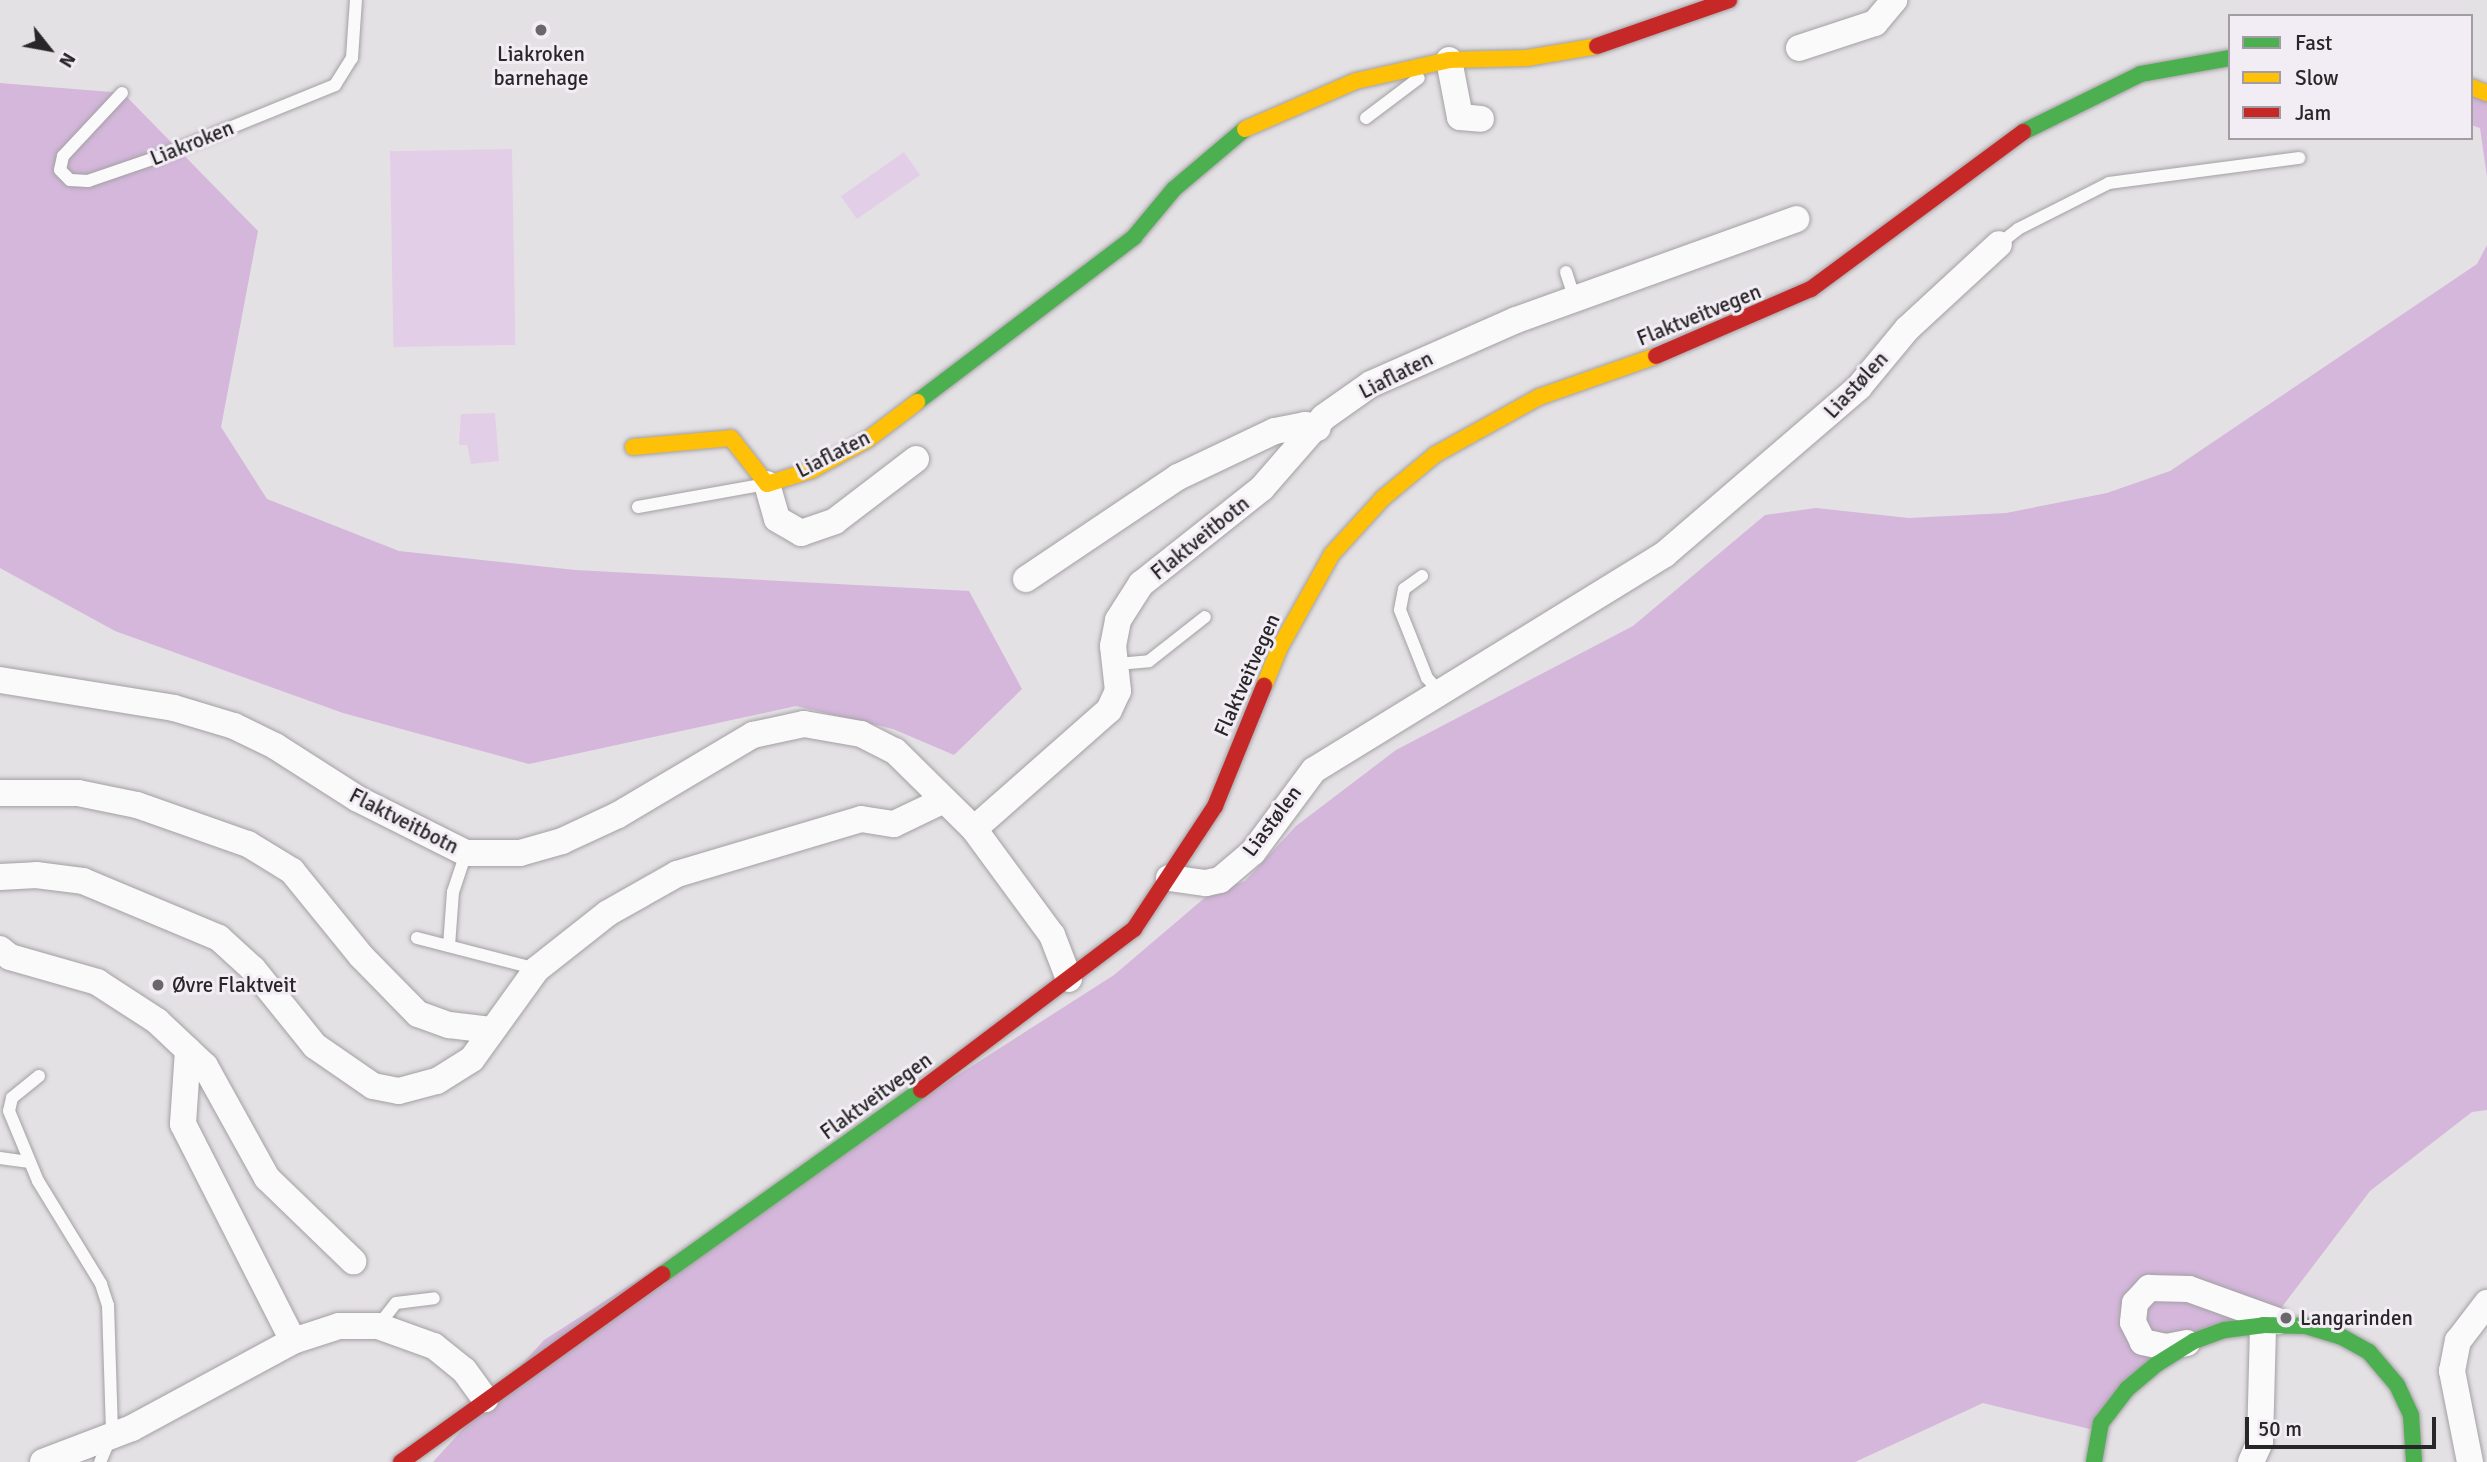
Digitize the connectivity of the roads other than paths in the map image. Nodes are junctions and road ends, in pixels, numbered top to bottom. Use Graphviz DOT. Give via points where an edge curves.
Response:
graph roads {
  1 [pos="356,0"];
  2 [pos="1729,0"];
  3 [pos="1894,0"];
  4 [pos="1799,48"];
  5 [pos="2228,58"];
  6 [pos="1441,62"];
  7 [pos="122,93"];
  8 [pos="1366,118"];
  9 [pos="1481,119"];
  10 [pos="2299,158"];
  11 [pos="1796,219"];
  12 [pos="1999,244"];
  13 [pos="1318,428"];
  14 [pos="634,447"];
  15 [pos="916,459"];
  16 [pos="767,484"];
  17 [pos="638,507"];
  18 [pos="1422,576"];
  19 [pos="1026,579"];
  20 [pos="1205,617"];
  21 [pos="1117,664"];
  22 [pos="0,680"];
  23 [pos="1441,694"];
  24 [pos="0,793"];
  25 [pos="942,801"];
  26 [pos="974,830"];
  27 [pos="466,853"];
  28 [pos="1168,878"];
  29 [pos="3,884"];
  30 [pos="417,938"];
  31 [pos="449,946"];
  32 [pos="0,948"];
  33 [pos="537,969"];
  34 [pos="1069,979"];
  35 [pos="491,1030"];
  36 [pos="188,1050"];
  37 [pos="39,1076"];
  38 [pos="0,1158"];
  39 [pos="30,1162"];
  40 [pos="353,1261"];
  41 [pos="434,1298"];
  42 [pos="2487,1303"];
  43 [pos="2276,1325"];
  44 [pos="378,1326"];
  45 [pos="293,1341"];
  46 [pos="2194,1341"];
  47 [pos="485,1399"];
  48 [pos="112,1434"];
  49 [pos="43,1462"];
  50 [pos="100,1462"];
  51 [pos="401,1462"];
  52 [pos="2094,1462"];
  53 [pos="2251,1462"];
  54 [pos="2414,1462"];
  55 [pos="2469,1462"];
  1 -- 7 [label="lane, Liakroken" via="352,58 335,85 158,157 88,181 70,180 60,170 63,156"];
  2 -- 6 [label="main road, Liaflaten" via="1609,44 1527,58"];
  3 -- 4 [label="street" via="1875,23"];
  5 -- 28 [label="main road, Flaktveitvegen" via="2141,74 2078,102 2007,141 1811,289 1649,359 1539,397 1436,454 1383,498 1332,554 1280,647 1215,806"];
  6 -- 8 [label="lane"];
  6 -- 9 [label="street" via="1460,117"];
  6 -- 16 [label="main road, Liaflaten" via="1356,81 1246,128 1174,190 1134,237 867,440 812,470"];
  10 -- 12 [label="lane, Liastølen" via="2109,183 2018,229"];
  11 -- 13 [label="street, Liaflaten" via="1570,284 1371,384 1324,417"];
  12 -- 23 [label="street, Liastølen" via="1907,329 1859,387 1665,554"];
  13 -- 19 [label="street" via="1305,425 1275,431 1178,477"];
  13 -- 21 [label="street, Flaktveitbotn" via="1262,488 1141,584 1118,620 1113,646"];
  14 -- 16 [label="main road" via="731,438"];
  15 -- 16 [label="street" via="835,521 801,533 777,519"];
  16 -- 17 [label="lane"];
  18 -- 23 [label="lane" via="1404,589 1400,610 1427,678"];
  20 -- 21 [label="lane" via="1149,661"];
  21 -- 26 [label="street, Flaktveitbotn" via="1118,691 1109,710"];
  22 -- 27 [label="street, Flaktveitbotn" via="174,708 234,726 358,799"];
  23 -- 28 [label="street, Liastølen" via="1314,770 1253,852 1220,880 1198,883"];
  24 -- 35 [label="street" via="78,793 137,805 248,845 292,871 376,974 418,1014 449,1026"];
  25 -- 26 [label="street, Flaktveitbotn"];
  25 -- 27 [label="street, Flaktveitbotn" via="895,751 861,734 804,724 754,735 618,815 562,841 520,852"];
  25 -- 33 [label="street" via="894,824 861,819 677,874 608,913"];
  26 -- 34 [label="street, Flaktveitbotn" via="1052,935"];
  27 -- 31 [label="lane" via="453,892"];
  28 -- 34 [label="main road, Flaktveitvegen" via="1134,929"];
  29 -- 35 [label="street" via="36,874 83,881 219,938 253,969 315,1046 373,1086 399,1091 437,1081 472,1059"];
  30 -- 31 [label="lane"];
  31 -- 33 [label="lane"];
  32 -- 36 [label="street" via="10,957 97,982 157,1021"];
  33 -- 35 [label="street"];
  34 -- 47 [label="main road, Flaktveitvegen"];
  36 -- 40 [label="street" via="205,1066 267,1178 314,1237"];
  36 -- 45 [label="street" via="183,1124"];
  37 -- 39 [label="lane" via="12,1098 9,1111"];
  38 -- 39 [label="lane"];
  39 -- 48 [label="lane" via="104,1294"];
  41 -- 44 [label="lane" via="396,1303"];
  42 -- 55 [label="street" via="2458,1341 2452,1371"];
  43 -- 46 [label="main road" via="2225,1330"];
  43 -- 46 [label="street" via="2189,1289 2149,1288 2135,1304 2133,1322 2143,1342 2166,1347"];
  43 -- 53 [label="street" via="2260,1442"];
  43 -- 54 [label="main road" via="2342,1337 2369,1352 2397,1385 2411,1415"];
  44 -- 45 [label="street" via="339,1326"];
  44 -- 47 [label="street" via="434,1346 464,1370"];
  45 -- 48 [label="street" via="132,1428"];
  46 -- 52 [label="main road" via="2127,1389 2101,1423"];
  47 -- 51 [label="main road, Flaktveitvegen"];
  48 -- 49 [label="street"];
  48 -- 50 [label="lane"];
}
